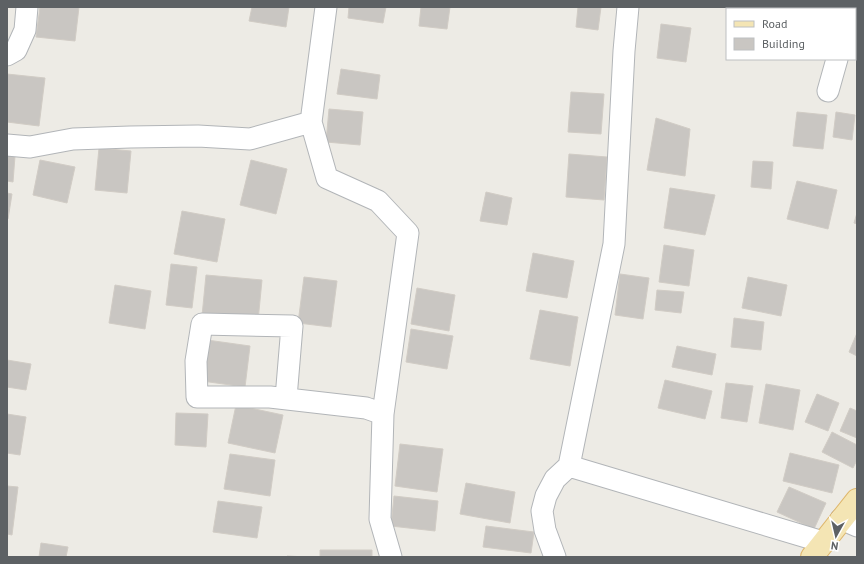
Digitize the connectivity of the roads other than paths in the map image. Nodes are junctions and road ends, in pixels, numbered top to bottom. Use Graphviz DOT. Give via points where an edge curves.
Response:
graph roads {
  1 [pos="27,7"];
  2 [pos="326,7"];
  3 [pos="628,7"];
  4 [pos="7,55"];
  5 [pos="837,60"];
  6 [pos="828,91"];
  7 [pos="311,122"];
  8 [pos="7,145"];
  9 [pos="286,398"];
  10 [pos="383,414"];
  11 [pos="569,466"];
  12 [pos="857,500"];
  13 [pos="849,523"];
  14 [pos="817,549"];
  15 [pos="391,557"];
  16 [pos="555,557"];
  1 -- 4 [label="street" via="25,30 16,50"];
  2 -- 7 [label="street"];
  3 -- 11 [label="street" via="614,244"];
  5 -- 6 [label="street"];
  7 -- 8 [label="street" via="250,139 198,136 130,137 73,139 30,147"];
  7 -- 10 [label="street" via="327,178 378,201 408,233"];
  9 -- 9 [label="street" via="292,326 202,324 196,362 197,397"];
  9 -- 10 [label="street" via="366,408"];
  10 -- 15 [label="street" via="380,519"];
  11 -- 14 [label="street"];
  11 -- 16 [label="street" via="555,479 542,511 545,530"];
  12 -- 13 [label="main road"];
  13 -- 14 [label="main road"];
}
